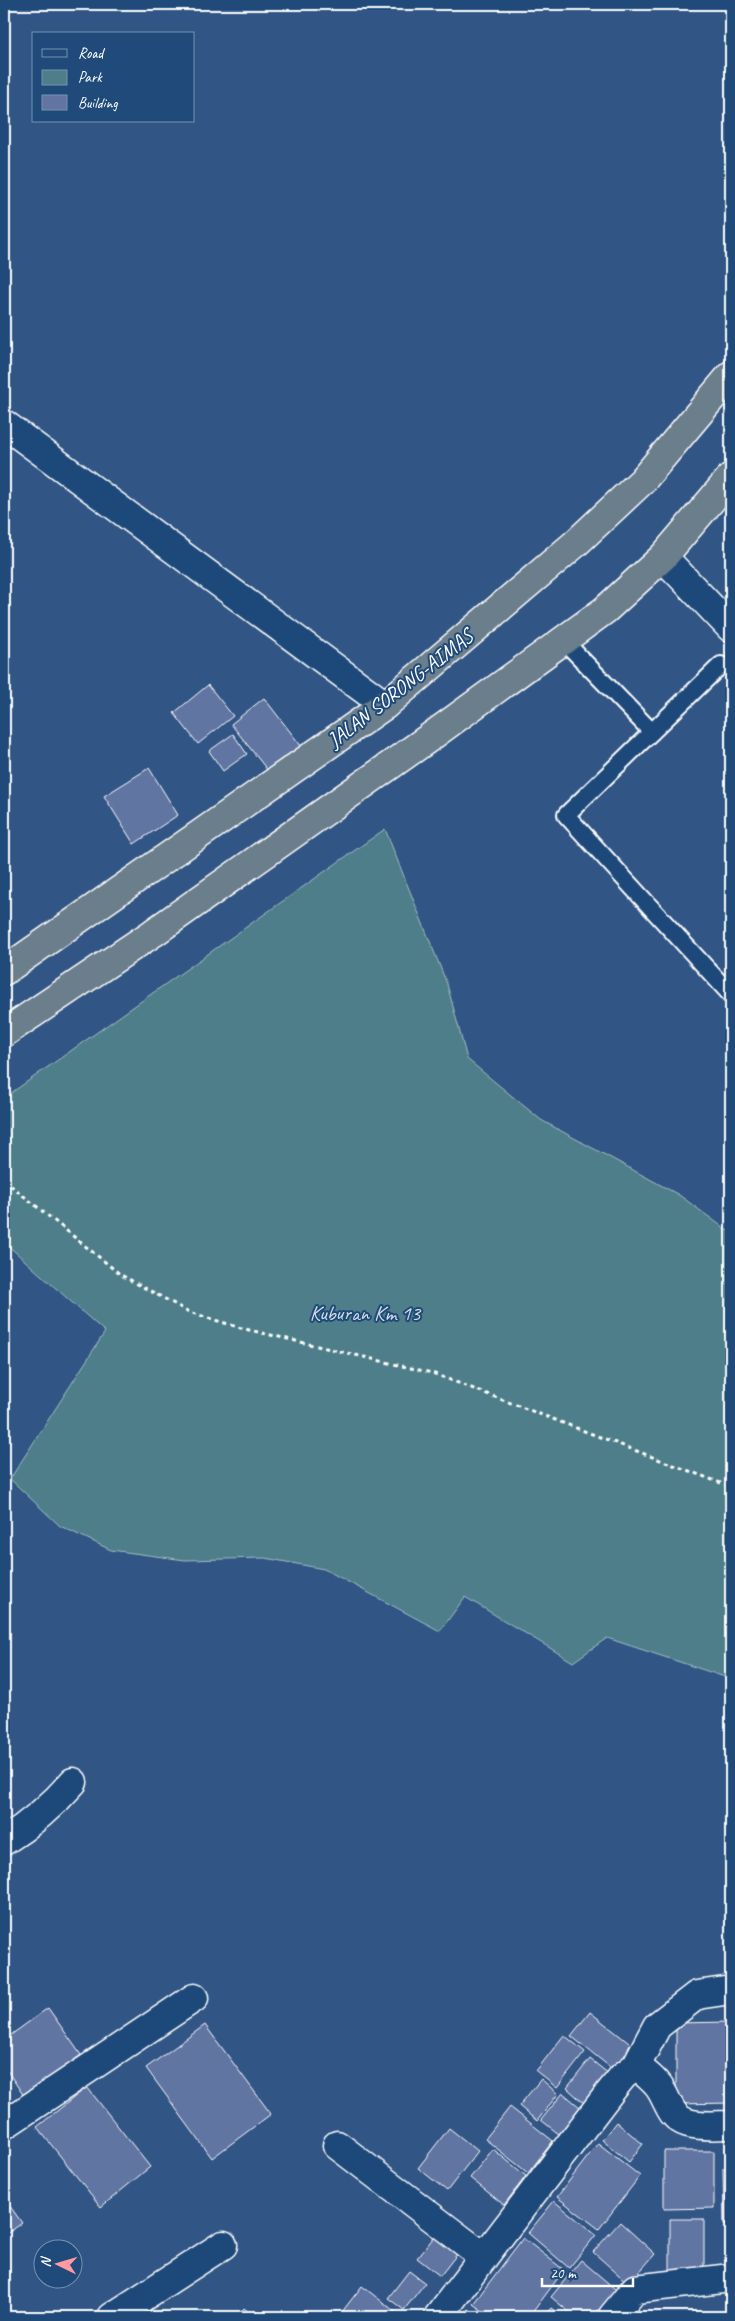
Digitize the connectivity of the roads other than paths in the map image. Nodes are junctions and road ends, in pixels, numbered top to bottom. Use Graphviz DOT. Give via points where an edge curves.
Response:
graph roads {
  1 [pos="727,388"];
  2 [pos="4,424"];
  3 [pos="731,477"];
  4 [pos="663,557"];
  5 [pos="731,628"];
  6 [pos="564,641"];
  7 [pos="721,665"];
  8 [pos="385,705"];
  9 [pos="652,732"];
  10 [pos="4,971"];
  11 [pos="731,995"];
  12 [pos="4,1033"];
  13 [pos="73,1782"];
  14 [pos="4,1841"];
  15 [pos="731,1990"];
  16 [pos="194,1998"];
  17 [pos="636,2066"];
  18 [pos="731,2124"];
  19 [pos="4,2125"];
  20 [pos="338,2145"];
  21 [pos="223,2244"];
  22 [pos="484,2257"];
  23 [pos="731,2278"];
  24 [pos="112,2317"];
  25 [pos="438,2317"];
  26 [pos="612,2317"];
  1 -- 8 [label="highway, JALAN SORONG-AIMAS" via="642,481 576,543"];
  2 -- 8 [label="street"];
  3 -- 4 [label="highway"];
  4 -- 5 [label="street"];
  4 -- 6 [label="highway" via="605,610"];
  6 -- 9 [label="lane"];
  6 -- 12 [label="highway" via="153,933"];
  7 -- 9 [label="lane"];
  8 -- 10 [label="highway, JALAN SORONG-AIMAS"];
  9 -- 11 [label="lane" via="566,814"];
  13 -- 14 [label="street" via="53,1806"];
  15 -- 17 [label="street" via="697,1994 657,2026"];
  16 -- 19 [label="street"];
  17 -- 18 [label="street" via="660,2088 669,2109 678,2119 707,2125"];
  17 -- 22 [label="street" via="622,2076"];
  20 -- 22 [label="street"];
  21 -- 24 [label="street"];
  22 -- 25 [label="street"];
  23 -- 26 [label="street" via="635,2289"];
}
